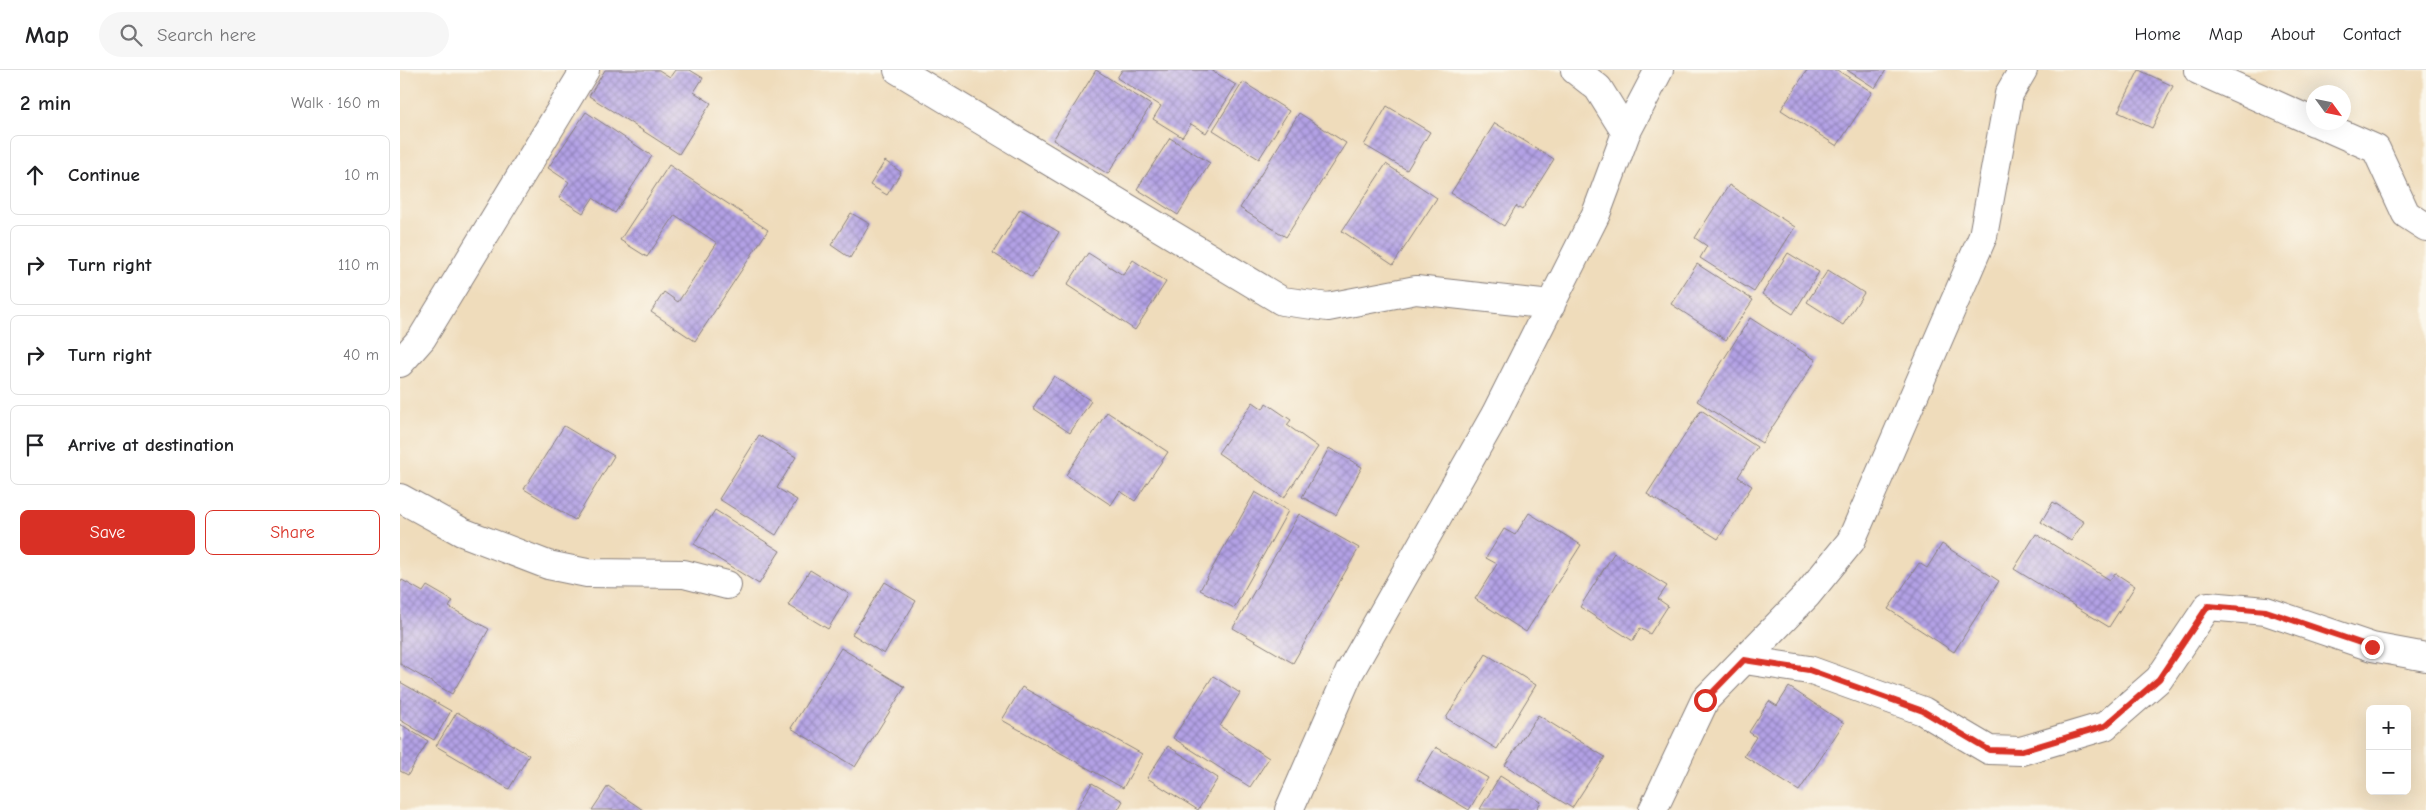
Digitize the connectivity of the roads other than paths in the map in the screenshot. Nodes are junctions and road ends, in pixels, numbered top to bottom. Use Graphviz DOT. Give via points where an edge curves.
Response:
graph roads {
  1 [pos="585,70"];
  2 [pos="898,70"];
  3 [pos="1575,70"];
  4 [pos="1659,70"];
  5 [pos="2022,70"];
  6 [pos="2198,70"];
  7 [pos="2306,118"];
  8 [pos="2332,130"];
  9 [pos="1626,133"];
  10 [pos="2426,227"];
  11 [pos="1551,305"];
  12 [pos="400,363"];
  13 [pos="400,498"];
  14 [pos="727,585"];
  15 [pos="2426,657"];
  16 [pos="1744,660"];
  17 [pos="1289,810"];
  18 [pos="1653,810"];
  1 -- 12 [label="street" via="422,338"];
  2 -- 11 [label="street" via="1282,301 1328,307 1416,290"];
  3 -- 9 [label="street" via="1598,88"];
  4 -- 9 [label="street"];
  5 -- 16 [label="street" via="2009,94 1983,236 1851,541 1807,595"];
  6 -- 7 [label="street"];
  8 -- 10 [label="street" via="2376,149 2406,214"];
  9 -- 11 [label="street" via="1596,214"];
  11 -- 17 [label="street" via="1495,415 1349,673"];
  13 -- 14 [label="street" via="462,532 548,565 587,574 684,574"];
  15 -- 16 [label="street" via="2372,647 2266,611 2208,606 2159,679 2105,726 2021,751 1989,750 1923,711 1809,670"];
  16 -- 18 [label="street" via="1705,700"];
}
